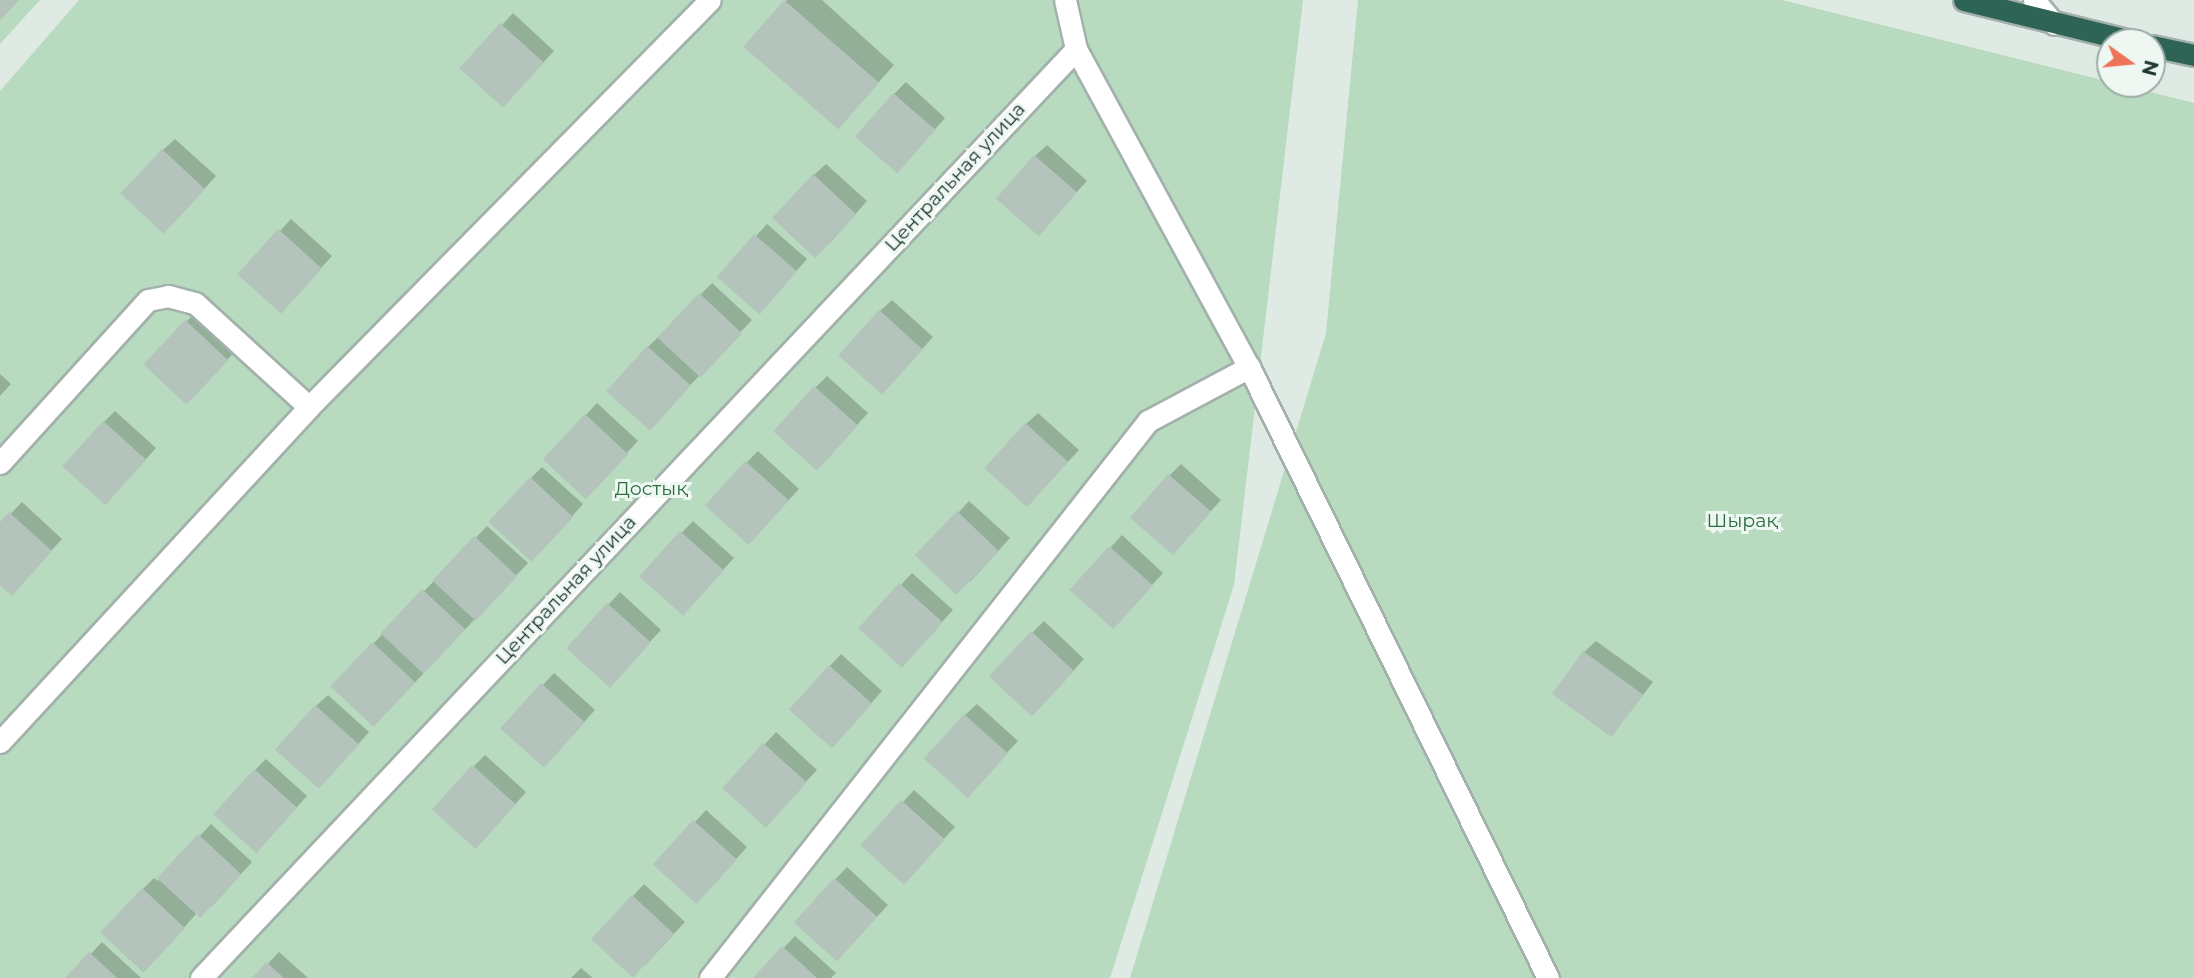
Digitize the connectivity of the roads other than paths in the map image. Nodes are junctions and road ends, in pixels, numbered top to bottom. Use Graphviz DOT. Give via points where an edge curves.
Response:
graph roads {
  1 [pos="710,0"];
  2 [pos="1065,0"];
  3 [pos="1964,0"];
  4 [pos="2034,0"];
  5 [pos="2054,24"];
  6 [pos="2096,33"];
  7 [pos="1076,49"];
  8 [pos="2166,49"];
  9 [pos="2194,55"];
  10 [pos="1249,367"];
  11 [pos="309,407"];
  12 [pos="0,463"];
  13 [pos="0,742"];
  14 [pos="201,978"];
  15 [pos="710,978"];
  16 [pos="1548,978"];
  1 -- 11 [label="street"];
  2 -- 7 [label="street"];
  3 -- 5 [label="highway"];
  4 -- 5 [label="street"];
  5 -- 6 [label="highway"];
  7 -- 10 [label="street"];
  7 -- 14 [label="street, Центральная улица"];
  8 -- 9 [label="highway"];
  10 -- 15 [label="street" via="1148,421"];
  10 -- 16 [label="street"];
  11 -- 12 [label="street" via="195,303 168,296 148,300"];
  11 -- 13 [label="street"];
}
